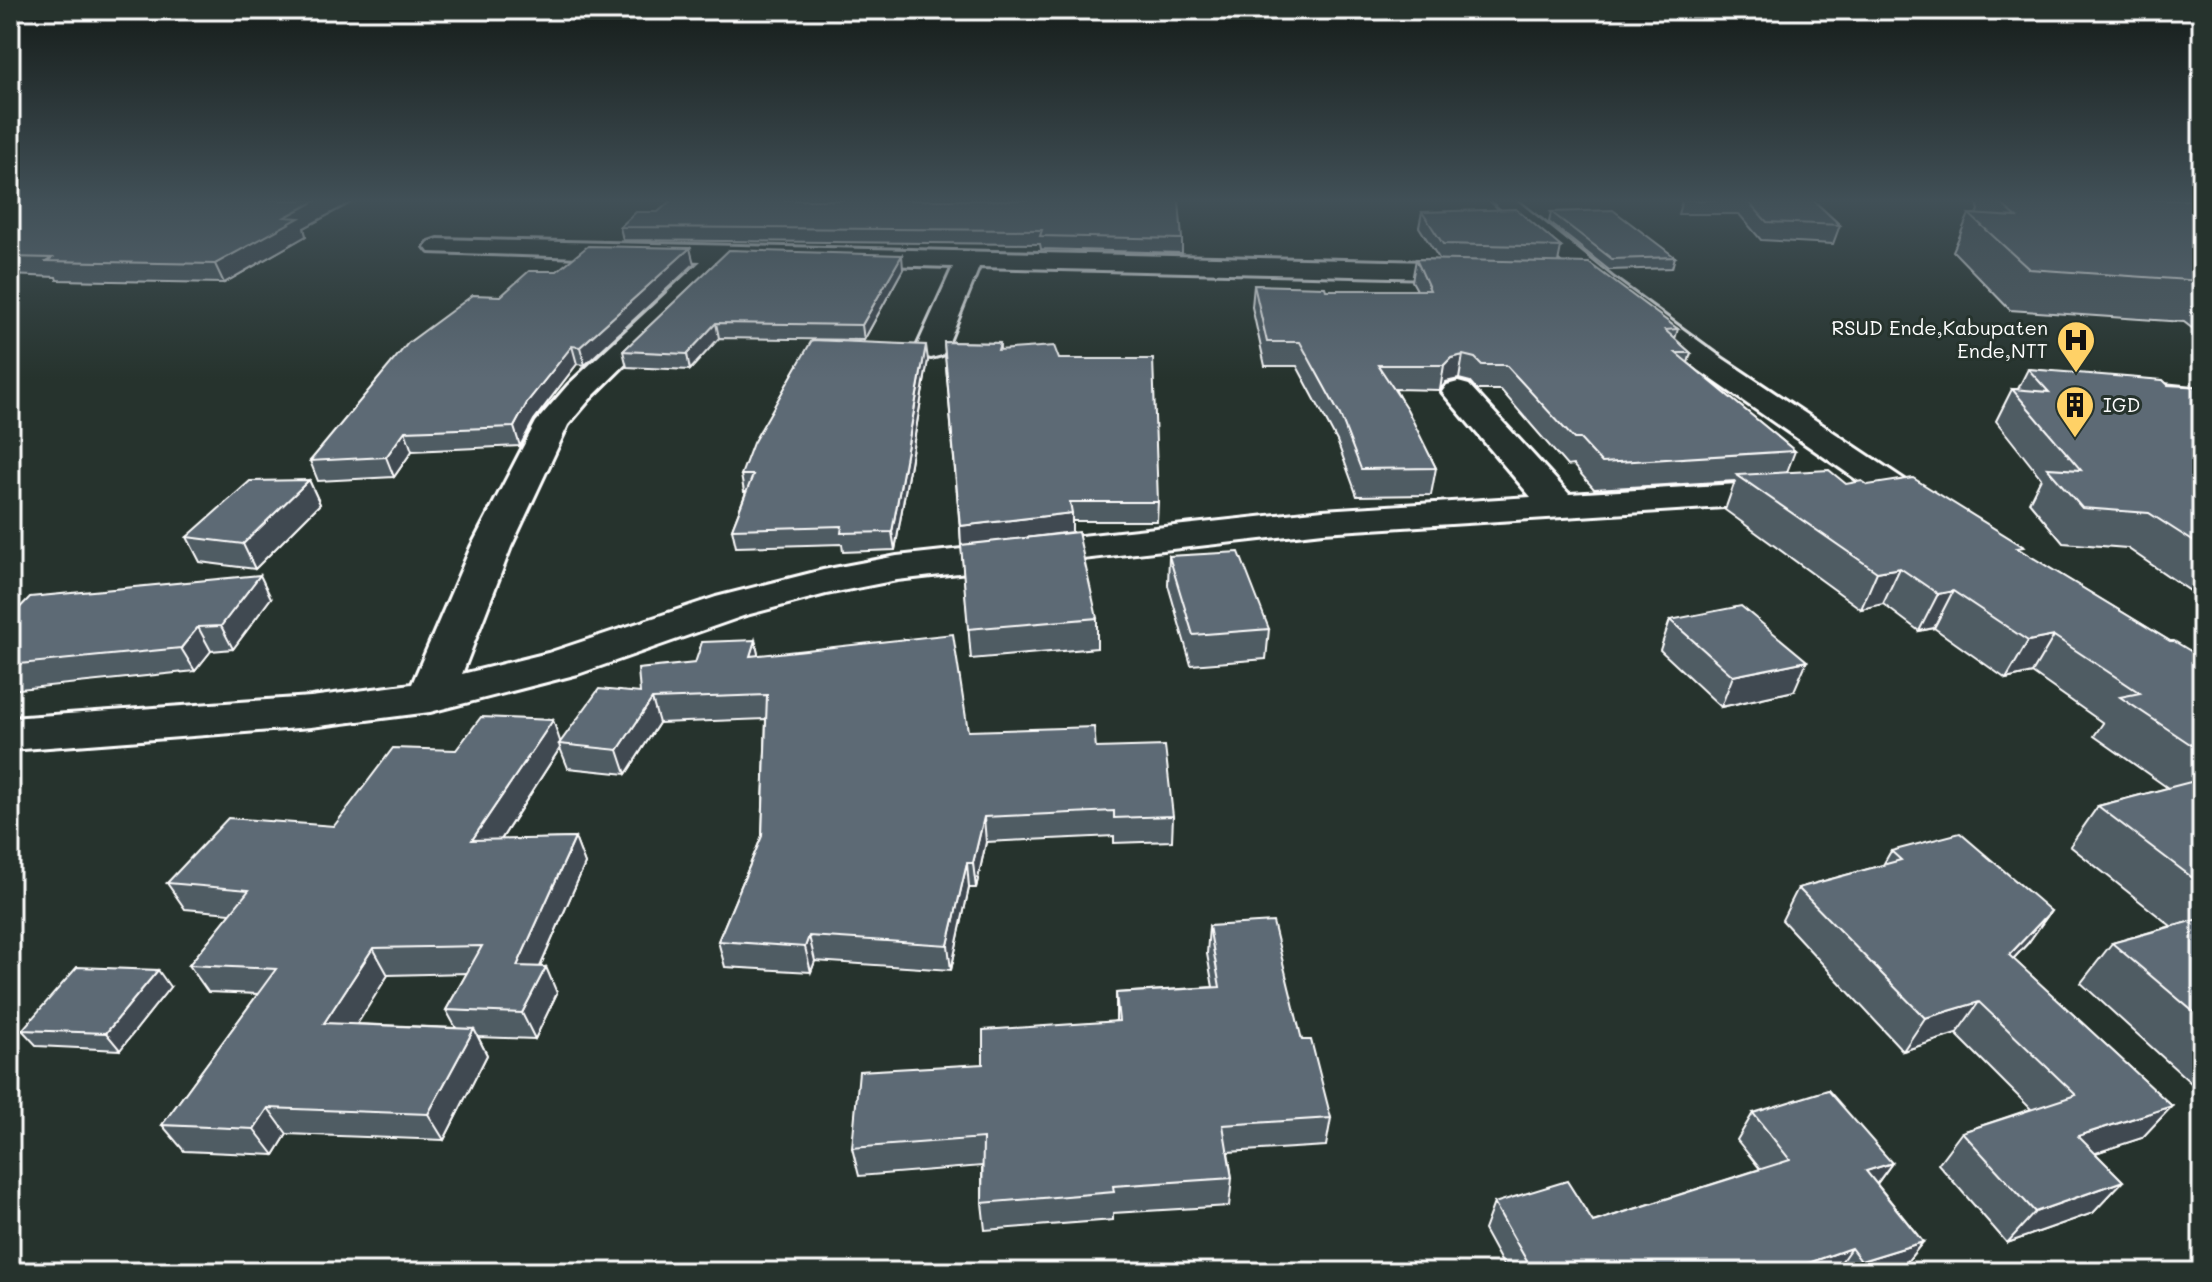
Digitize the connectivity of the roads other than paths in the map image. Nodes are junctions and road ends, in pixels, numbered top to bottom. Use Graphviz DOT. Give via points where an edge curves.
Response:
graph roads {
  1 [pos="969,259"];
  2 [pos="717,260"];
  3 [pos="986,260"];
  4 [pos="1573,260"];
  5 [pos="1496,272"];
  6 [pos="1543,273"];
  7 [pos="1590,274"];
  8 [pos="931,349"];
  9 [pos="1458,392"];
  10 [pos="1887,486"];
  11 [pos="1559,506"];
  12 [pos="1953,528"];
  13 [pos="430,697"];
  14 [pos="10,734"];
  1 -- 8 [label="street"];
  2 -- 13 [label="street" via="553,422 491,547"];
  3 -- 5 [label="street" via="1391,280"];
  4 -- 7 [label="street"];
  6 -- 7 [label="street"];
  7 -- 10 [label="street"];
  9 -- 11 [label="street"];
  10 -- 11 [label="street"];
  10 -- 12 [label="street"];
  11 -- 13 [label="street" via="1323,521 897,568 731,606 562,664"];
  13 -- 14 [label="street" via="311,712"];
}
